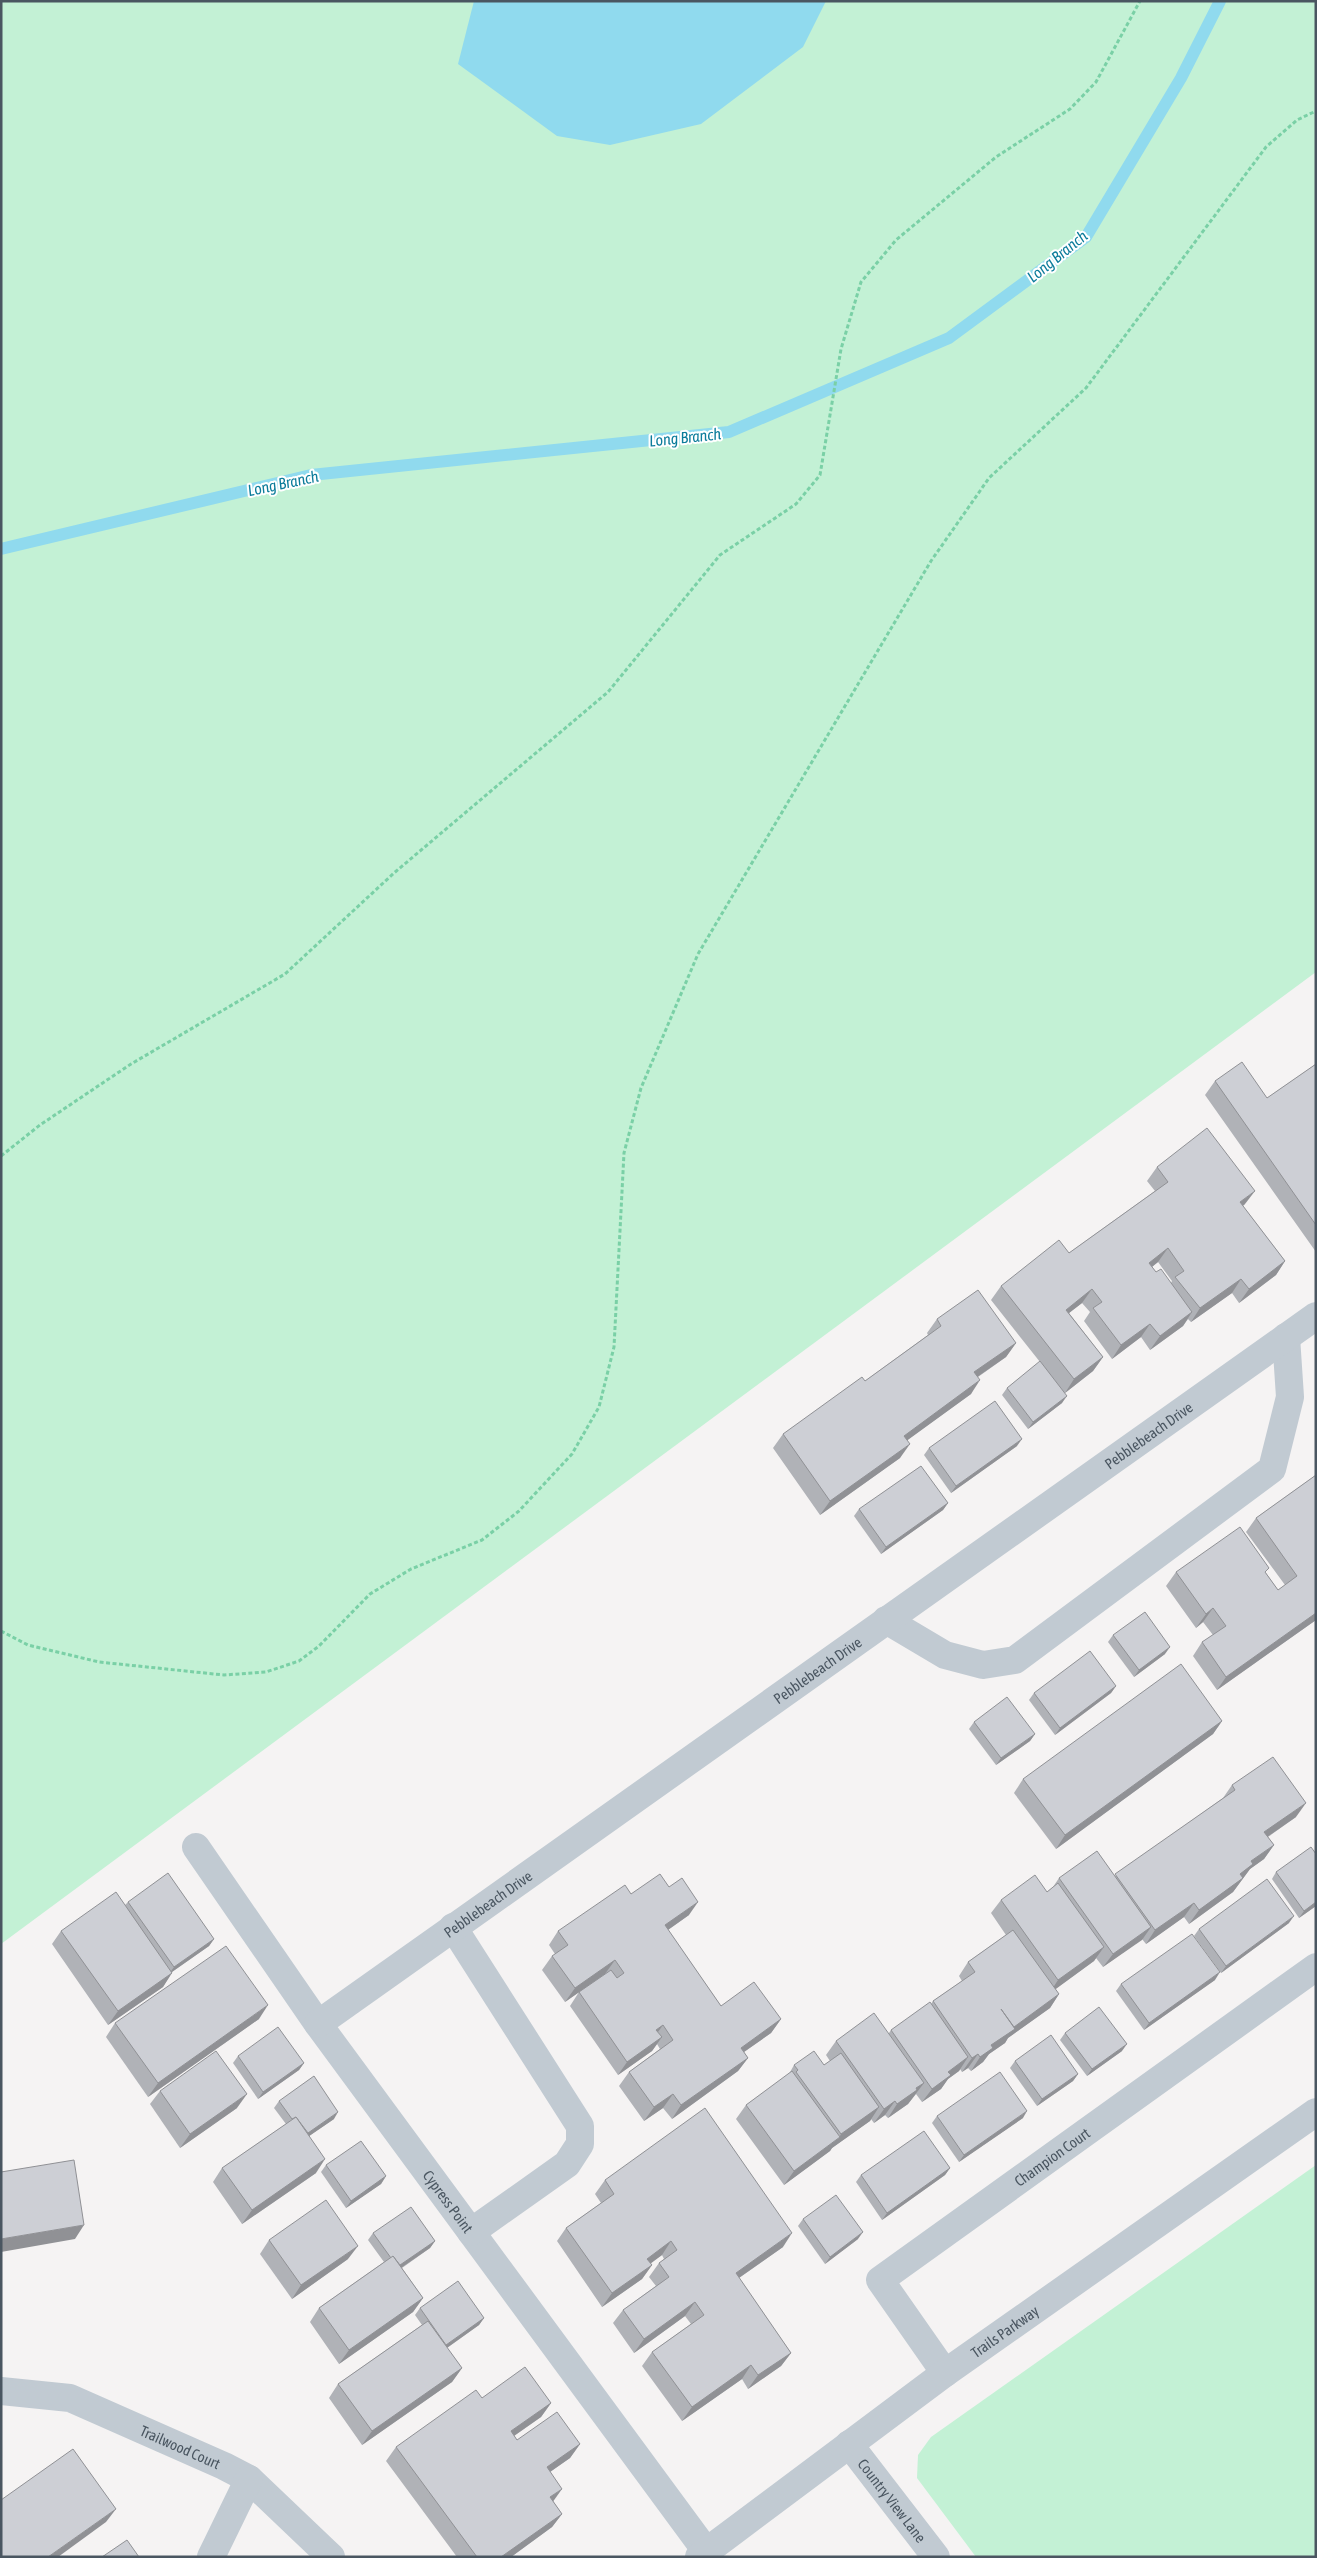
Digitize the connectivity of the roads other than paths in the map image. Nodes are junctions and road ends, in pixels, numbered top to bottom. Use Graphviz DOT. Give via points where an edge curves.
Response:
graph roads {
  1 [pos="1316,1316"];
  2 [pos="1286,1337"];
  3 [pos="886,1620"];
  4 [pos="196,1847"];
  5 [pos="453,1928"];
  6 [pos="1316,1967"];
  7 [pos="318,2024"];
  8 [pos="1316,2112"];
  9 [pos="471,2232"];
  10 [pos="945,2373"];
  11 [pos="1,2391"];
  12 [pos="849,2444"];
  13 [pos="250,2479"];
  14 [pos="702,2554"];
  15 [pos="211,2557"];
  16 [pos="331,2557"];
  17 [pos="936,2557"];
  1 -- 2 [label="street, Pebblebeach Drive"];
  2 -- 3 [label="street, Pebblebeach Drive"];
  2 -- 3 [label="street" via="1290,1396 1272,1469 1015,1660 983,1665 945,1655"];
  3 -- 5 [label="street, Pebblebeach Drive"];
  4 -- 7 [label="street, Cypress Point"];
  5 -- 7 [label="street, Pebblebeach Drive"];
  5 -- 9 [label="street" via="580,2126 580,2144 567,2164"];
  6 -- 10 [label="street, Champion Court" via="880,2280"];
  7 -- 9 [label="street, Cypress Point"];
  8 -- 10 [label="street, Trails Parkway"];
  9 -- 14 [label="street, Cypress Point"];
  10 -- 12 [label="street, Trails Parkway"];
  11 -- 13 [label="street, Trailwood Court" via="70,2398"];
  12 -- 14 [label="street, Trails Parkway"];
  12 -- 17 [label="street, Country View Lane"];
  13 -- 15 [label="street"];
  13 -- 16 [label="street, Trailwood Court"];
}
